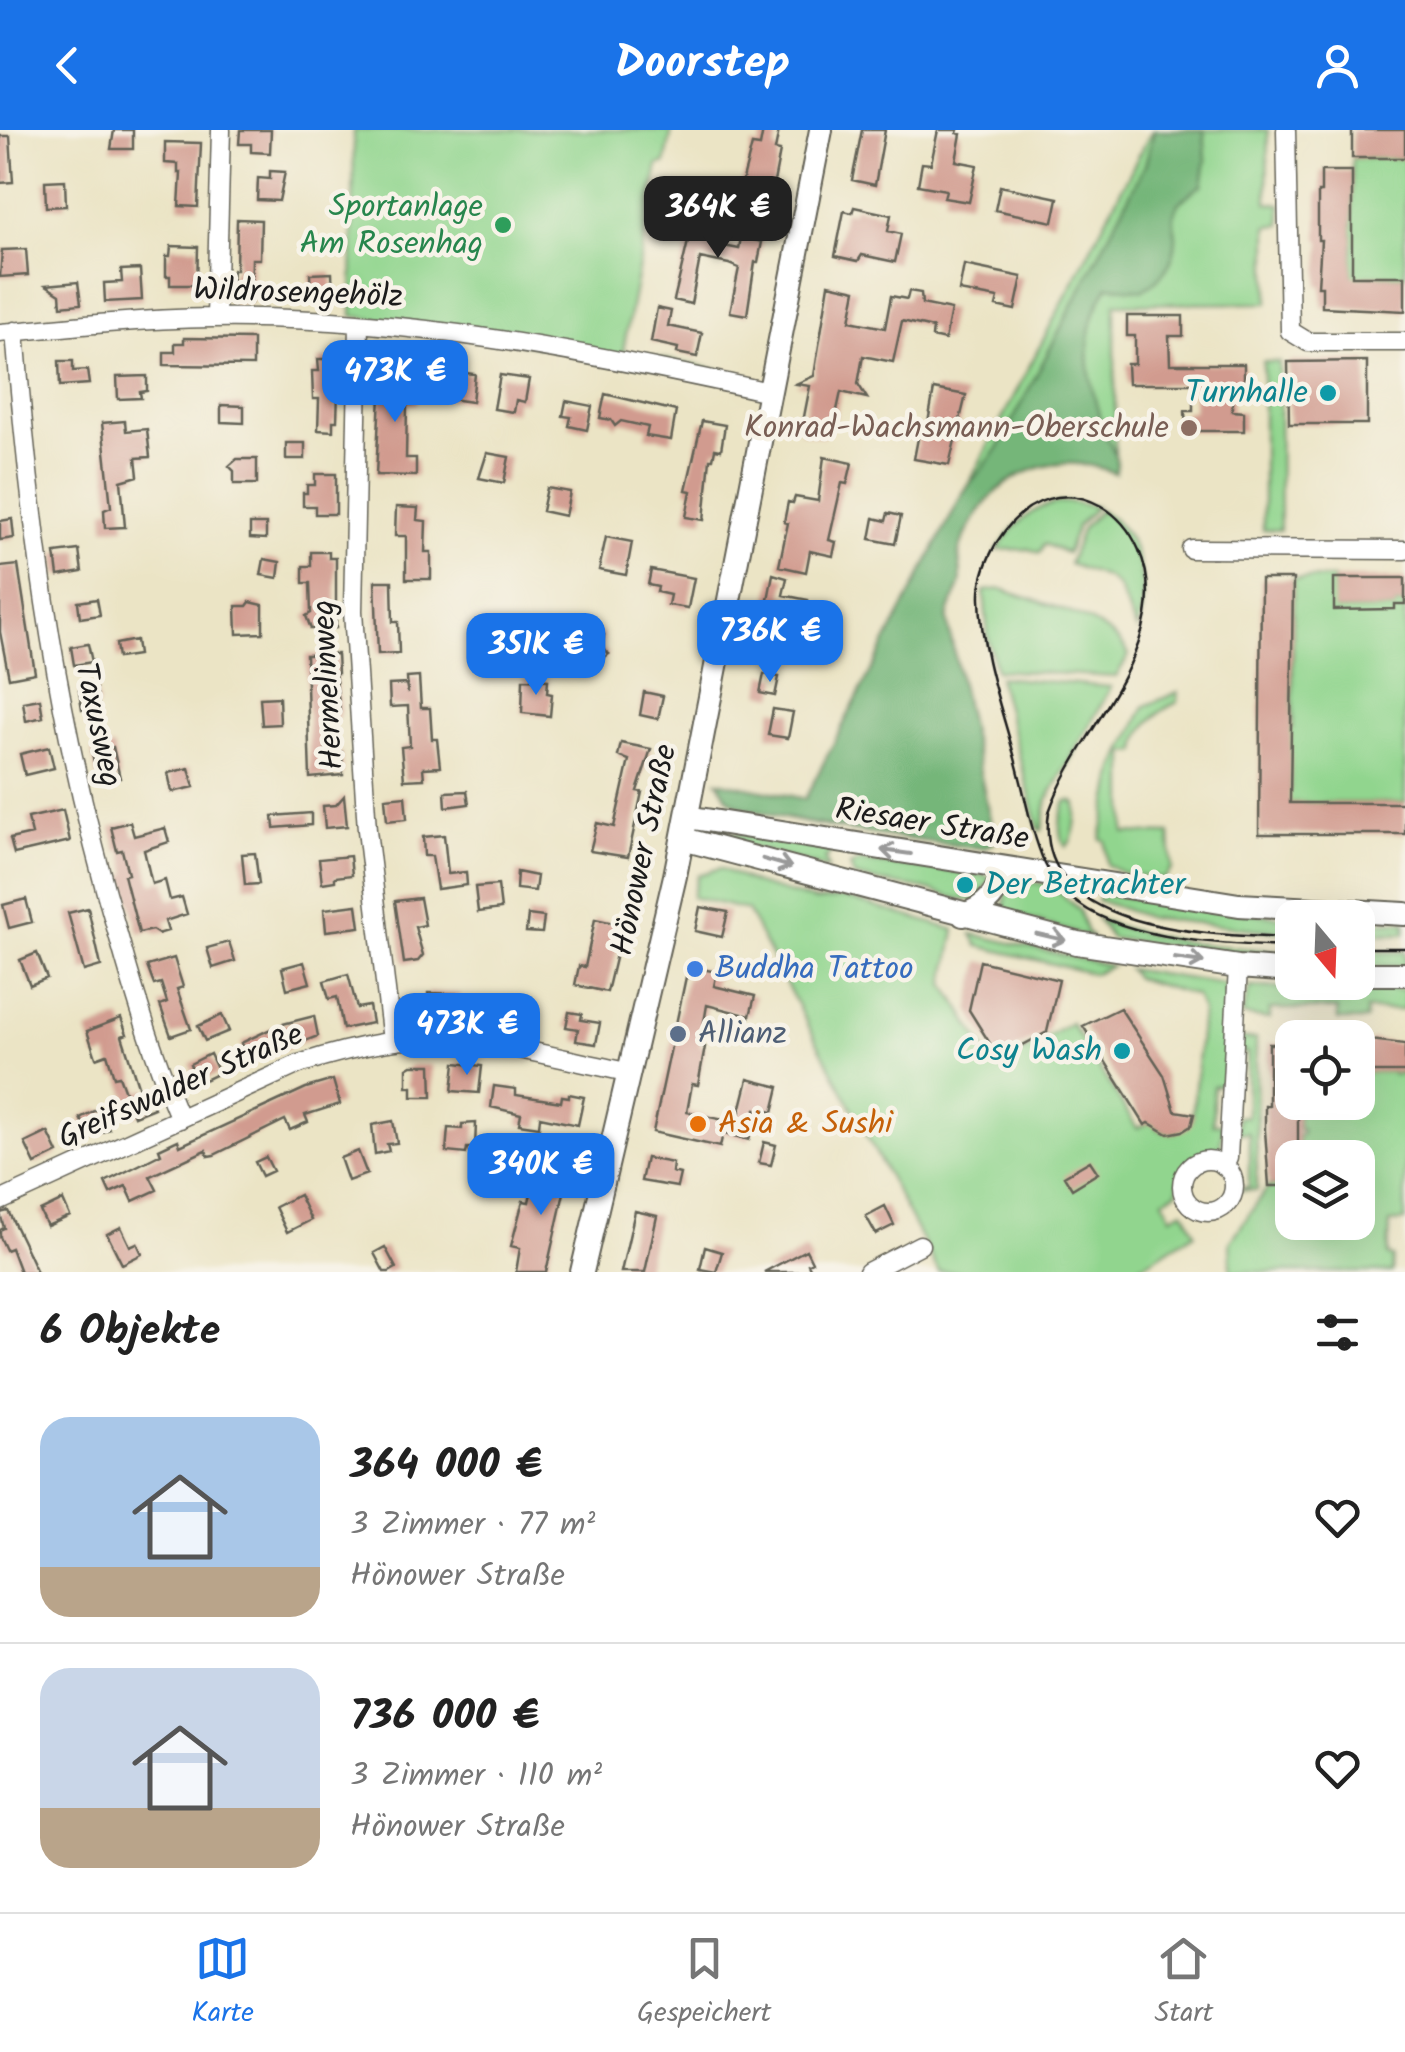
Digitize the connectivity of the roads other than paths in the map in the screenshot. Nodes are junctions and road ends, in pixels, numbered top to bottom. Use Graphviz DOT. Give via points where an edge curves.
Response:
graph roads {
  1 [pos="221,130"];
  2 [pos="821,130"];
  3 [pos="1286,130"];
  4 [pos="216,318"];
  5 [pos="359,324"];
  6 [pos="8,332"];
  7 [pos="1405,342"];
  8 [pos="769,392"];
  9 [pos="1190,549"];
  10 [pos="1405,550"];
  11 [pos="685,828"];
  12 [pos="855,846"];
  13 [pos="1005,870"];
  14 [pos="847,882"];
  15 [pos="1405,914"];
  16 [pos="963,915"];
  17 [pos="1238,966"];
  18 [pos="1275,969"];
  19 [pos="1375,974"];
  20 [pos="1405,974"];
  21 [pos="392,1041"];
  22 [pos="628,1072"];
  23 [pos="180,1119"];
  24 [pos="1224,1166"];
  25 [pos="0,1201"];
  26 [pos="920,1245"];
  27 [pos="582,1272"];
  28 [pos="868,1272"];
  1 -- 4 [label="street"];
  2 -- 8 [label="main road, Hönower Straße"];
  3 -- 7 [label="street" via="1290,330 1308,342"];
  4 -- 5 [label="street, Wildrosengehölz"];
  4 -- 6 [label="street, Wildrosengehölz"];
  5 -- 8 [label="street, Wildrosengehölz" via="506,341"];
  5 -- 21 [label="street, Hermelinweg" via="352,611 367,830"];
  6 -- 23 [label="street, Taxusweg" via="64,717 107,899"];
  8 -- 11 [label="main road, Hönower Straße"];
  9 -- 10 [label="street"];
  11 -- 12 [label="main road, Riesaer Straße"];
  11 -- 14 [label="main road, Riesaer Straße, one-way"];
  11 -- 22 [label="main road, Hönower Straße"];
  13 -- 12 [label="main road, Riesaer Straße, one-way"];
  12 -- 14 [label="main road" via="834,866"];
  13 -- 15 [label="main road, Riesaer Straße" via="1239,906"];
  13 -- 16 [label="main road" via="993,898"];
  14 -- 16 [label="main road, Riesaer Straße"];
  16 -- 17 [label="main road, Riesaer Straße, one-way" via="1122,951"];
  17 -- 18 [label="main road, Riesaer Straße"];
  17 -- 24 [label="street"];
  19 -- 20 [label="main road"];
  21 -- 22 [label="street, Greifswalder Straße" via="473,1041"];
  21 -- 23 [label="street, Greifswalder Straße" via="300,1064"];
  22 -- 27 [label="main road, Hönower Straße"];
  23 -- 25 [label="street, Greifswalder Straße"];
  26 -- 28 [label="street"];
}
